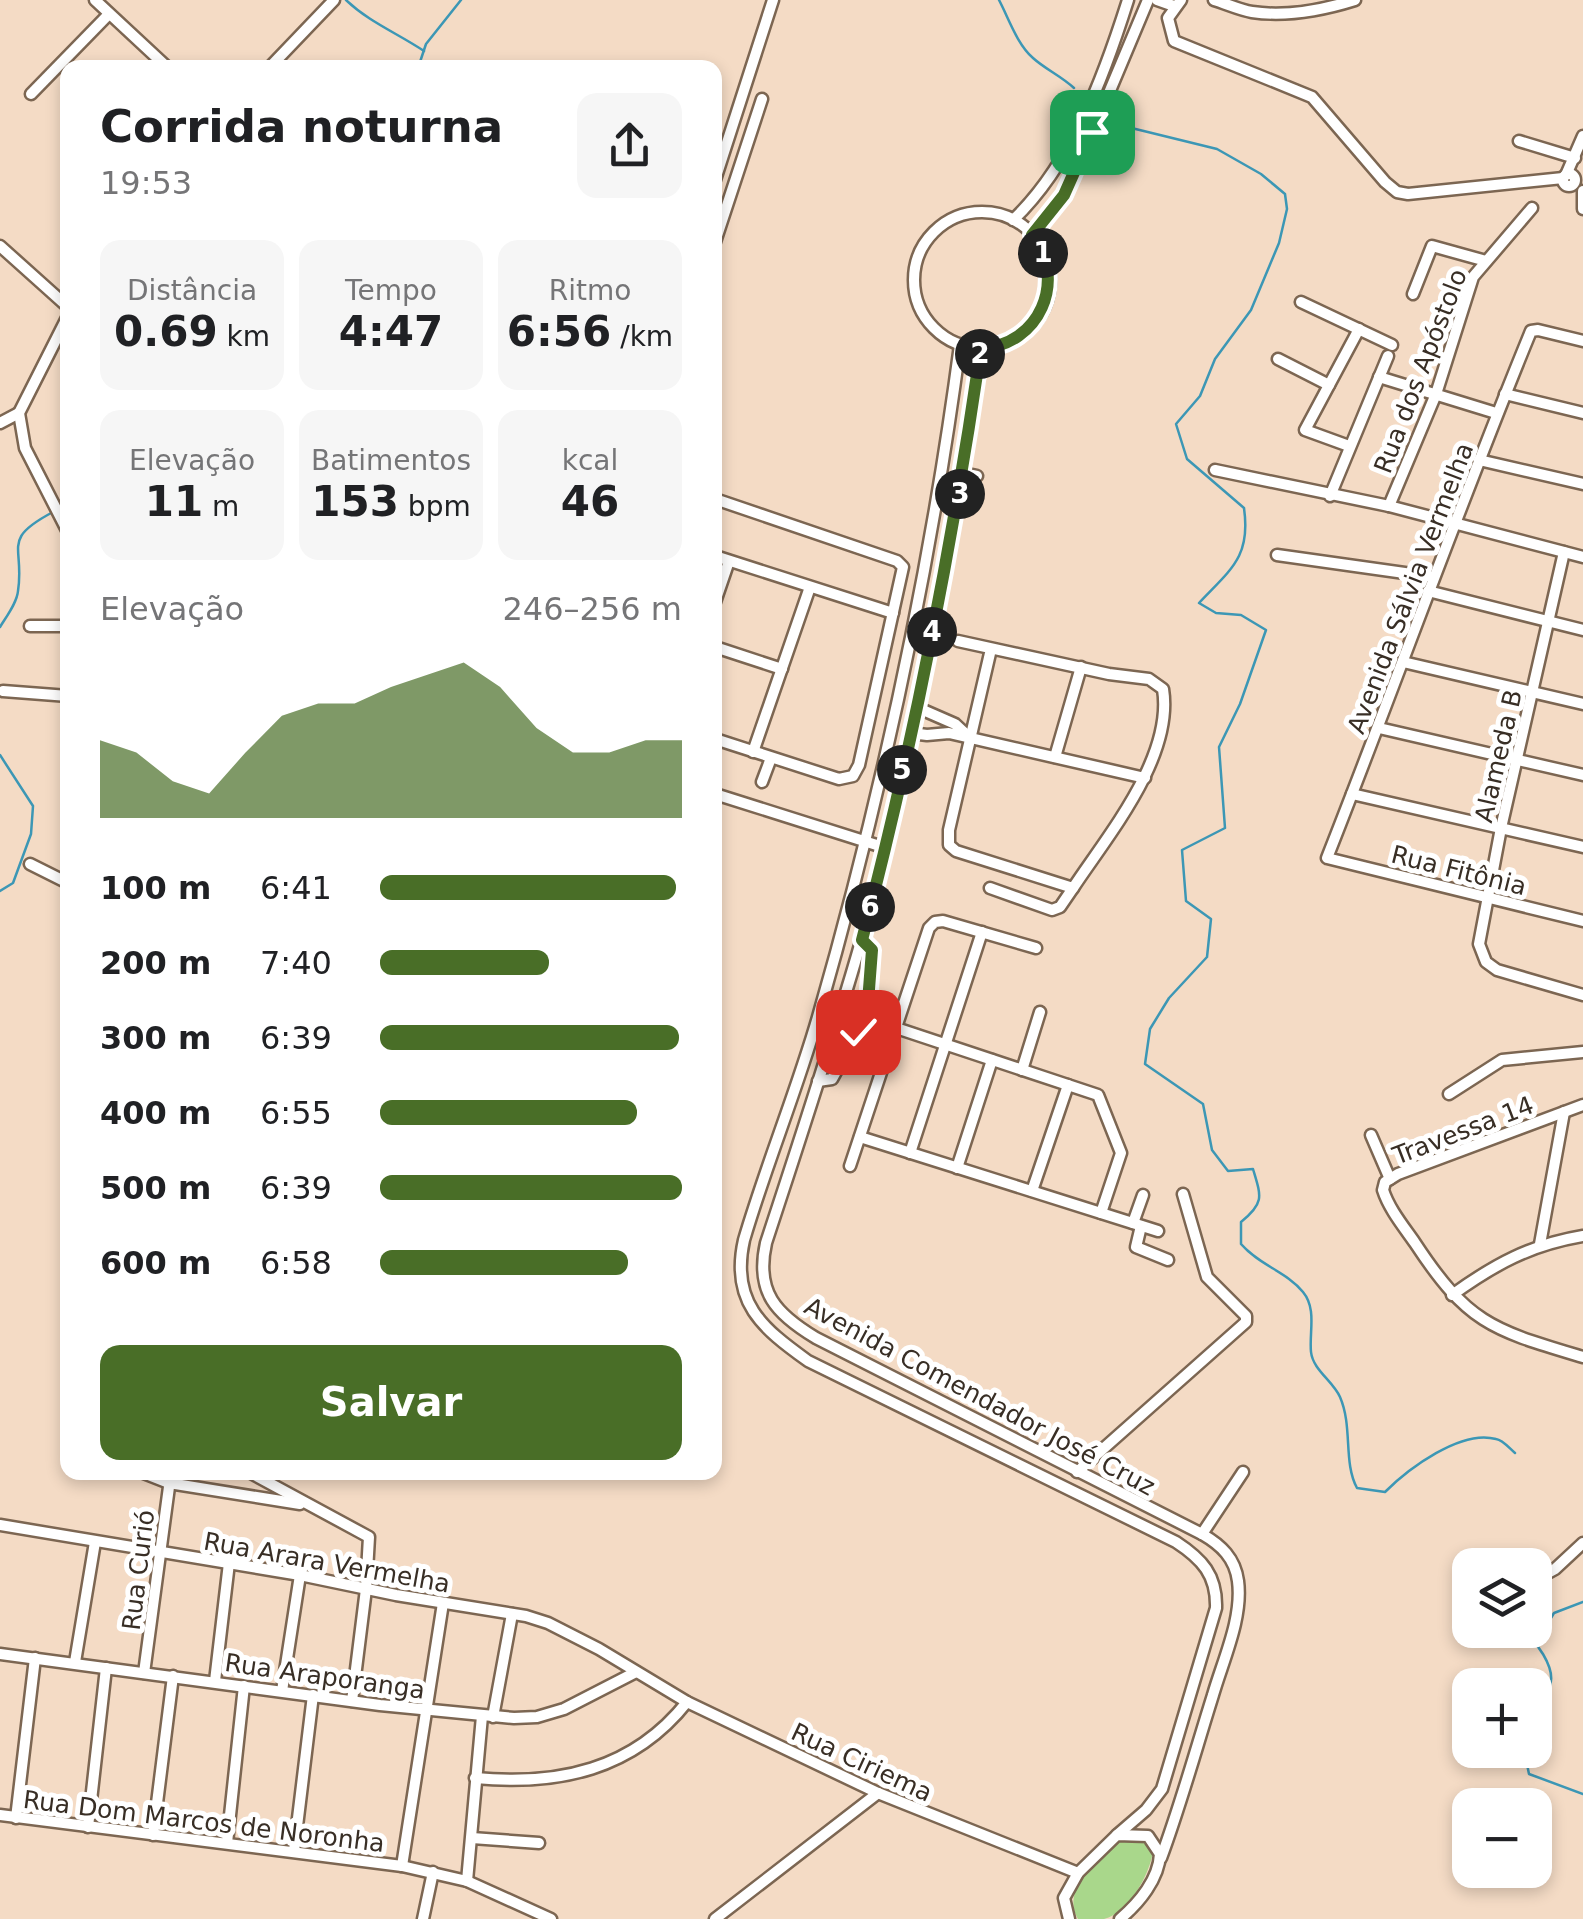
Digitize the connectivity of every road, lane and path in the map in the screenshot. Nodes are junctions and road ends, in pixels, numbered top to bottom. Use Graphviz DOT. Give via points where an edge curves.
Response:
graph roads {
  1 [pos="95,0"];
  2 [pos="334,0"];
  3 [pos="773,0"];
  4 [pos="1128,0"];
  5 [pos="1148,0"];
  6 [pos="1157,0"];
  7 [pos="1214,0"];
  8 [pos="1354,0"];
  9 [pos="1177,3"];
  10 [pos="109,14"];
  11 [pos="1143,16"];
  12 [pos="1167,24"];
  13 [pos="64,60"];
  14 [pos="159,60"];
  15 [pos="277,60"];
  16 [pos="60,64"];
  17 [pos="30,94"];
  18 [pos="762,99"];
  19 [pos="1583,136"];
  20 [pos="1519,141"];
  21 [pos="722,158"];
  22 [pos="1575,158"];
  23 [pos="1583,191"];
  24 [pos="1532,208"];
  25 [pos="1583,210"];
  26 [pos="1014,220"];
  27 [pos="722,221"];
  28 [pos="1032,235"];
  29 [pos="0,246"];
  30 [pos="1486,261"];
  31 [pos="1414,294"];
  32 [pos="60,300"];
  33 [pos="1301,302"];
  34 [pos="1359,329"];
  35 [pos="60,332"];
  36 [pos="1583,341"];
  37 [pos="960,345"];
  38 [pos="981,348"];
  39 [pos="1278,360"];
  40 [pos="1379,377"];
  41 [pos="1329,385"];
  42 [pos="1436,394"];
  43 [pos="1504,394"];
  44 [pos="19,413"];
  45 [pos="1496,413"];
  46 [pos="1583,413"];
  47 [pos="0,423"];
  48 [pos="1349,446"];
  49 [pos="1479,460"];
  50 [pos="1215,470"];
  51 [pos="962,473"];
  52 [pos="977,476"];
  53 [pos="1583,484"];
  54 [pos="1330,496"];
  55 [pos="722,500"];
  56 [pos="1389,506"];
  57 [pos="60,516"];
  58 [pos="1455,524"];
  59 [pos="1564,552"];
  60 [pos="1277,556"];
  61 [pos="722,558"];
  62 [pos="1583,558"];
  63 [pos="729,560"];
  64 [pos="1433,577"];
  65 [pos="722,581"];
  66 [pos="810,587"];
  67 [pos="1428,590"];
  68 [pos="894,613"];
  69 [pos="1548,622"];
  70 [pos="30,626"];
  71 [pos="60,626"];
  72 [pos="1583,630"];
  73 [pos="958,641"];
  74 [pos="722,649"];
  75 [pos="991,649"];
  76 [pos="1403,662"];
  77 [pos="1081,667"];
  78 [pos="782,669"];
  79 [pos="880,670"];
  80 [pos="903,674"];
  81 [pos="3,691"];
  82 [pos="875,692"];
  83 [pos="1534,692"];
  84 [pos="60,695"];
  85 [pos="888,695"];
  86 [pos="1583,704"];
  87 [pos="916,707"];
  88 [pos="1379,728"];
  89 [pos="911,732"];
  90 [pos="970,738"];
  91 [pos="722,741"];
  92 [pos="753,752"];
  93 [pos="1055,757"];
  94 [pos="771,758"];
  95 [pos="1517,760"];
  96 [pos="1583,775"];
  97 [pos="1146,778"];
  98 [pos="762,782"];
  99 [pos="1352,794"];
  100 [pos="722,796"];
  101 [pos="1501,828"];
  102 [pos="865,842"];
  103 [pos="1583,847"];
  104 [pos="886,848"];
  105 [pos="1326,858"];
  106 [pos="30,864"];
  107 [pos="60,879"];
  108 [pos="990,888"];
  109 [pos="1073,888"];
  110 [pos="1486,898"];
  111 [pos="1583,920"];
  112 [pos="982,932"];
  113 [pos="862,940"];
  114 [pos="1036,948"];
  115 [pos="1583,995"];
  116 [pos="1040,1012"];
  117 [pos="863,1017"];
  118 [pos="896,1028"];
  119 [pos="946,1044"];
  120 [pos="1583,1052"];
  121 [pos="992,1060"];
  122 [pos="1022,1070"];
  123 [pos="818,1081"];
  124 [pos="1068,1085"];
  125 [pos="1449,1094"];
  126 [pos="1583,1105"];
  127 [pos="1564,1112"];
  128 [pos="1371,1135"];
  129 [pos="860,1137"];
  130 [pos="910,1153"];
  131 [pos="850,1166"];
  132 [pos="956,1168"];
  133 [pos="1390,1179"];
  134 [pos="1032,1192"];
  135 [pos="1143,1194"];
  136 [pos="1182,1194"];
  137 [pos="1101,1213"];
  138 [pos="1137,1224"];
  139 [pos="1158,1231"];
  140 [pos="1583,1236"];
  141 [pos="1540,1244"];
  142 [pos="1168,1260"];
  143 [pos="1452,1296"];
  144 [pos="1583,1357"];
  145 [pos="1078,1472"];
  146 [pos="1243,1472"];
  147 [pos="170,1480"];
  148 [pos="180,1480"];
  149 [pos="264,1480"];
  150 [pos="310,1506"];
  151 [pos="0,1525"];
  152 [pos="1202,1534"];
  153 [pos="95,1542"];
  154 [pos="1583,1543"];
  155 [pos="161,1554"];
  156 [pos="229,1563"];
  157 [pos="1552,1571"];
  158 [pos="300,1575"];
  159 [pos="366,1590"];
  160 [pos="443,1602"];
  161 [pos="512,1614"];
  162 [pos="0,1654"];
  163 [pos="35,1658"];
  164 [pos="75,1662"];
  165 [pos="106,1668"];
  166 [pos="636,1672"];
  167 [pos="144,1673"];
  168 [pos="174,1676"];
  169 [pos="214,1681"];
  170 [pos="244,1686"];
  171 [pos="282,1690"];
  172 [pos="314,1695"];
  173 [pos="352,1701"];
  174 [pos="687,1702"];
  175 [pos="426,1710"];
  176 [pos="487,1716"];
  177 [pos="475,1778"];
  178 [pos="878,1793"];
  179 [pos="0,1815"];
  180 [pos="16,1818"];
  181 [pos="88,1827"];
  182 [pos="153,1835"];
  183 [pos="1117,1835"];
  184 [pos="472,1838"];
  185 [pos="227,1843"];
  186 [pos="539,1843"];
  187 [pos="294,1850"];
  188 [pos="1161,1858"];
  189 [pos="402,1866"];
  190 [pos="434,1872"];
  191 [pos="1078,1873"];
  192 [pos="467,1881"];
  193 [pos="1064,1898"];
  194 [pos="423,1919"];
  195 [pos="551,1919"];
  196 [pos="715,1919"];
  197 [pos="1058,1919"];
  198 [pos="1069,1919"];
  199 [pos="1120,1919"];
  1 -- 10 [label="street"];
  2 -- 15 [label="street"];
  3 -- 21 [label="street"];
  4 -- 26 [label="street" via="1075,131"];
  5 -- 11 [label="street"];
  6 -- 9 [label="street"];
  7 -- 8 [label="street" via="1287,13"];
  9 -- 12 [label="street"];
  10 -- 13 [label="street"];
  10 -- 14 [label="street"];
  11 -- 12 [label="street"];
  11 -- 28 [label="street" via="1072,181"];
  12 -- 22 [label="street" via="1176,42 1312,97 1398,192 1564,176"];
  16 -- 17 [label="street"];
  18 -- 27 [label="street"];
  19 -- 22 [label="street"];
  20 -- 22 [label="street"];
  23 -- 25 [label="street"];
  24 -- 30 [label="street, Rua dos Apóstolo"];
  26 -- 28 [label="street"];
  26 -- 37 [label="street" via="984,212 954,218 920,254 914,274 918,304 934,329"];
  28 -- 38 [label="street" via="1048,270 1043,308 1018,338"];
  29 -- 32 [label="street"];
  30 -- 31 [label="street" via="1432,246"];
  30 -- 42 [label="street, Rua dos Apóstolo" via="1473,277"];
  33 -- 34 [label="street"];
  34 -- 40 [label="street" via="1390,350"];
  34 -- 41 [label="street"];
  35 -- 44 [label="street"];
  36 -- 43 [label="street, Avenida Sálvia Vermelha" via="1531,332"];
  37 -- 38 [label="street"];
  37 -- 80 [label="street, Avenida Comendador José Cruz"];
  38 -- 51 [label="street, Avenida Comendador José Cruz" via="971,460"];
  39 -- 41 [label="street"];
  40 -- 42 [label="street"];
  40 -- 48 [label="street"];
  41 -- 48 [label="street" via="1305,430"];
  42 -- 45 [label="street"];
  42 -- 56 [label="street, Rua dos Apóstolo"];
  43 -- 45 [label="street, Avenida Sálvia Vermelha"];
  43 -- 46 [label="street"];
  44 -- 47 [label="street"];
  44 -- 57 [label="street" via="25,448"];
  45 -- 49 [label="street, Avenida Sálvia Vermelha"];
  48 -- 54 [label="street"];
  49 -- 53 [label="street"];
  49 -- 58 [label="street, Avenida Sálvia Vermelha"];
  50 -- 54 [label="street"];
  51 -- 52 [label="street"];
  51 -- 87 [label="street, Avenida Comendador José Cruz"];
  54 -- 56 [label="street"];
  55 -- 68 [label="street" via="897,560 902,572"];
  56 -- 58 [label="street"];
  58 -- 59 [label="street"];
  58 -- 64 [label="street, Avenida Sálvia Vermelha"];
  59 -- 62 [label="street"];
  59 -- 69 [label="street, Alameda B"];
  60 -- 64 [label="street"];
  61 -- 63 [label="street"];
  63 -- 65 [label="street"];
  63 -- 66 [label="street"];
  64 -- 67 [label="street, Avenida Sálvia Vermelha"];
  66 -- 68 [label="street"];
  66 -- 78 [label="street"];
  67 -- 69 [label="street"];
  67 -- 76 [label="street, Avenida Sálvia Vermelha"];
  68 -- 79 [label="street"];
  69 -- 72 [label="street"];
  69 -- 83 [label="street, Alameda B"];
  70 -- 71 [label="street"];
  73 -- 75 [label="street"];
  74 -- 78 [label="street"];
  75 -- 77 [label="street"];
  75 -- 90 [label="street"];
  76 -- 83 [label="street"];
  76 -- 88 [label="street, Avenida Sálvia Vermelha"];
  77 -- 93 [label="street"];
  77 -- 97 [label="street" via="1160,684 1163,716"];
  78 -- 92 [label="street"];
  79 -- 80 [label="street"];
  79 -- 82 [label="street"];
  80 -- 102 [label="street, Avenida Comendador José Cruz"];
  81 -- 84 [label="street"];
  82 -- 85 [label="street"];
  82 -- 94 [label="street" via="853,776"];
  83 -- 86 [label="street"];
  83 -- 95 [label="street, Alameda B"];
  87 -- 89 [label="street, Avenida Comendador José Cruz"];
  87 -- 90 [label="street" via="956,724"];
  88 -- 95 [label="street"];
  88 -- 99 [label="street, Avenida Sálvia Vermelha"];
  89 -- 90 [label="street"];
  89 -- 104 [label="street, Avenida Comendador José Cruz"];
  90 -- 93 [label="street"];
  90 -- 109 [label="street" via="949,845"];
  91 -- 92 [label="street"];
  92 -- 94 [label="street"];
  93 -- 97 [label="street"];
  94 -- 98 [label="street"];
  95 -- 96 [label="street"];
  95 -- 101 [label="street, Alameda B"];
  97 -- 109 [label="street"];
  99 -- 101 [label="street"];
  99 -- 105 [label="street, Avenida Sálvia Vermelha"];
  100 -- 102 [label="street"];
  101 -- 103 [label="street"];
  101 -- 110 [label="street, Alameda B"];
  102 -- 104 [label="street"];
  102 -- 183 [label="street, Avenida Comendador José Cruz" via="817,1022 744,1240 744,1292 765,1329 808,1361 1176,1542 1203,1562 1216,1608 1166,1780 1146,1810"];
  104 -- 113 [label="street, Avenida Comendador José Cruz"];
  105 -- 110 [label="street, Rua Fitônia"];
  106 -- 107 [label="street"];
  108 -- 109 [label="street" via="1056,910"];
  110 -- 111 [label="street, Rua Fitônia"];
  110 -- 115 [label="street, Alameda B" via="1479,944 1490,966"];
  112 -- 114 [label="street"];
  112 -- 118 [label="street" via="943,921 929,928"];
  112 -- 119 [label="street"];
  113 -- 117 [label="street" via="872,950"];
  113 -- 123 [label="street, Avenida Comendador José Cruz"];
  116 -- 122 [label="street"];
  117 -- 118 [label="street"];
  117 -- 123 [label="street" via="832,1078"];
  118 -- 119 [label="street"];
  118 -- 129 [label="street"];
  119 -- 121 [label="street"];
  119 -- 130 [label="street"];
  120 -- 125 [label="street" via="1502,1060"];
  121 -- 122 [label="street"];
  121 -- 132 [label="street"];
  122 -- 124 [label="street"];
  123 -- 145 [label="street, Avenida Comendador José Cruz" via="766,1243 762,1268 769,1295 816,1338"];
  124 -- 134 [label="street"];
  124 -- 137 [label="street" via="1098,1095 1121,1153"];
  126 -- 127 [label="street, Travessa 14"];
  127 -- 133 [label="street, Travessa 14"];
  127 -- 141 [label="street, Travessa 14"];
  128 -- 133 [label="street"];
  129 -- 130 [label="street"];
  129 -- 131 [label="street"];
  130 -- 132 [label="street"];
  132 -- 134 [label="street"];
  133 -- 143 [label="street, Travessa 14" via="1383,1190"];
  134 -- 137 [label="street"];
  135 -- 138 [label="street"];
  136 -- 145 [label="street" via="1207,1277 1246,1322"];
  137 -- 138 [label="street"];
  138 -- 139 [label="street"];
  138 -- 142 [label="street" via="1136,1246"];
  140 -- 141 [label="street"];
  141 -- 143 [label="street"];
  143 -- 144 [label="street" via="1505,1332"];
  145 -- 152 [label="street, Avenida Comendador José Cruz"];
  146 -- 152 [label="street"];
  147 -- 155 [label="street, Rua Curió"];
  148 -- 150 [label="street"];
  149 -- 150 [label="street"];
  150 -- 159 [label="street" via="370,1542"];
  151 -- 153 [label="street, Rua Arara Vermelha"];
  152 -- 188 [label="street, Avenida Comendador José Cruz" via="1229,1556 1238,1602"];
  153 -- 155 [label="street, Rua Arara Vermelha"];
  153 -- 164 [label="street"];
  154 -- 157 [label="street"];
  155 -- 156 [label="street, Rua Arara Vermelha"];
  155 -- 167 [label="street, Rua Curió"];
  156 -- 158 [label="street, Rua Arara Vermelha"];
  156 -- 169 [label="street"];
  158 -- 159 [label="street, Rua Arara Vermelha"];
  158 -- 171 [label="street"];
  159 -- 160 [label="street, Rua Arara Vermelha"];
  159 -- 173 [label="street"];
  160 -- 161 [label="street, Rua Arara Vermelha"];
  160 -- 175 [label="street"];
  161 -- 166 [label="street, Rua Arara Vermelha" via="565,1630"];
  161 -- 176 [label="street"];
  162 -- 163 [label="street, Rua Araporanga"];
  163 -- 164 [label="street, Rua Araporanga"];
  163 -- 180 [label="street"];
  164 -- 165 [label="street, Rua Araporanga"];
  165 -- 167 [label="street, Rua Araporanga"];
  165 -- 181 [label="street"];
  166 -- 174 [label="street, Rua Ciriema"];
  166 -- 176 [label="street, Rua Araporanga" via="550,1714"];
  167 -- 168 [label="street, Rua Araporanga"];
  168 -- 169 [label="street, Rua Araporanga"];
  168 -- 182 [label="street"];
  169 -- 170 [label="street, Rua Araporanga"];
  170 -- 171 [label="street, Rua Araporanga"];
  170 -- 185 [label="street"];
  171 -- 172 [label="street, Rua Araporanga"];
  172 -- 173 [label="street, Rua Araporanga"];
  172 -- 187 [label="street"];
  173 -- 175 [label="street, Rua Araporanga"];
  174 -- 177 [label="street" via="658,1734 605,1766 542,1781"];
  174 -- 178 [label="street, Rua Ciriema"];
  175 -- 176 [label="street, Rua Araporanga"];
  175 -- 189 [label="street"];
  176 -- 177 [label="street"];
  177 -- 184 [label="street"];
  178 -- 191 [label="street, Rua Ciriema"];
  178 -- 196 [label="street"];
  179 -- 180 [label="street, Rua Dom Marcos de Noronha"];
  180 -- 181 [label="street, Rua Dom Marcos de Noronha"];
  181 -- 182 [label="street, Rua Dom Marcos de Noronha"];
  182 -- 185 [label="street, Rua Dom Marcos de Noronha"];
  183 -- 188 [label="street" via="1148,1836"];
  183 -- 191 [label="street, Avenida Comendador José Cruz"];
  184 -- 186 [label="street"];
  184 -- 192 [label="street"];
  185 -- 187 [label="street, Rua Dom Marcos de Noronha"];
  187 -- 189 [label="street, Rua Dom Marcos de Noronha"];
  188 -- 199 [label="street, Avenida Comendador José Cruz" via="1145,1892"];
  189 -- 190 [label="street, Rua Dom Marcos de Noronha"];
  190 -- 192 [label="street, Rua Dom Marcos de Noronha"];
  190 -- 194 [label="street"];
  191 -- 193 [label="street, Avenida Comendador José Cruz"];
  192 -- 195 [label="street, Rua Dom Marcos de Noronha"];
  193 -- 197 [label="street"];
  193 -- 198 [label="street"];
}
